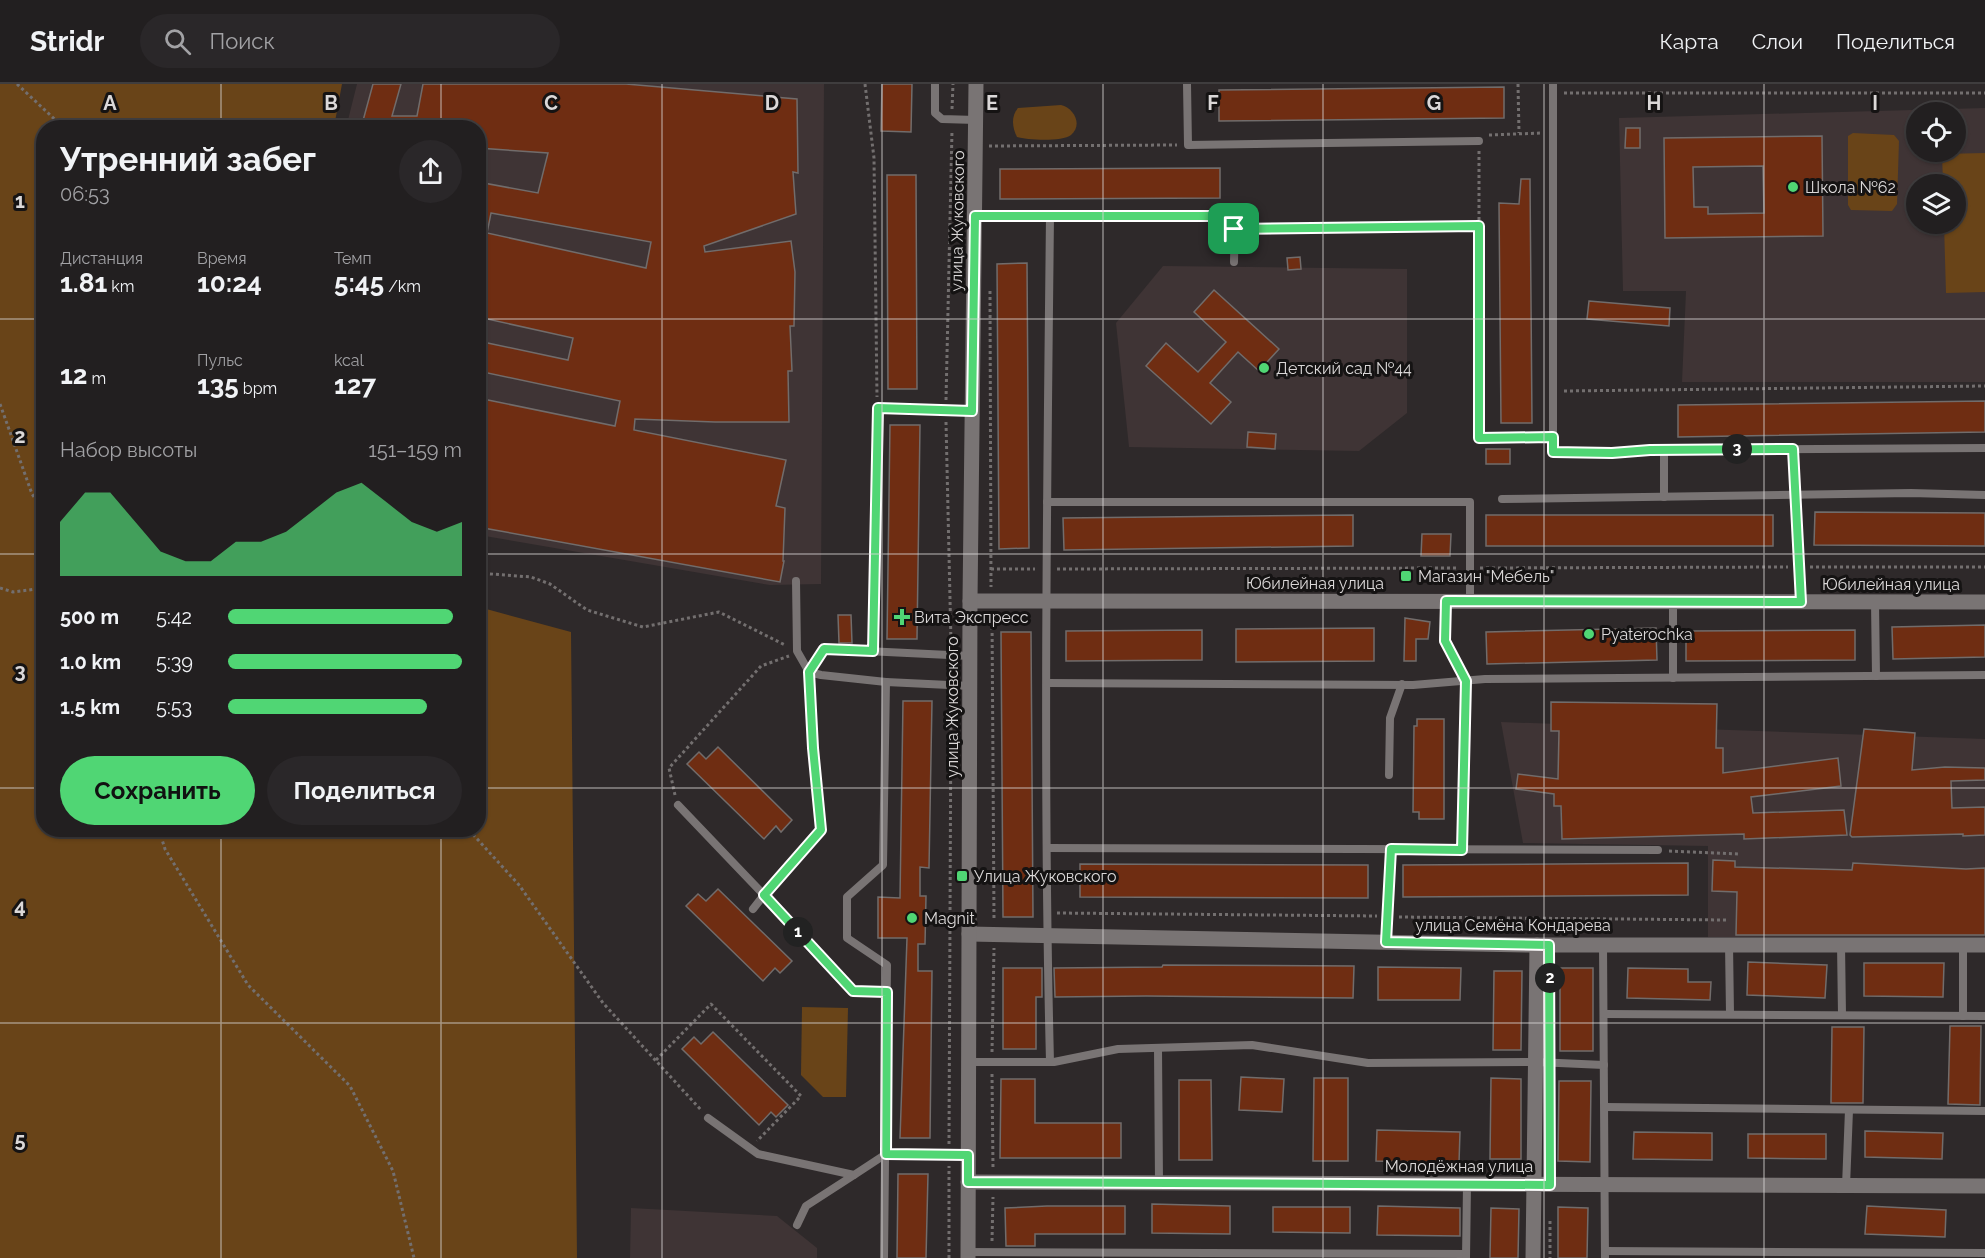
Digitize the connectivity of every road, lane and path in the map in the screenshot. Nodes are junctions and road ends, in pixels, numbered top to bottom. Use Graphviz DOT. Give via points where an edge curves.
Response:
graph roads {
  1 [pos="17,84"];
  2 [pos="865,84"];
  3 [pos="935,84"];
  4 [pos="953,84"];
  5 [pos="976,84"];
  6 [pos="1187,84"];
  7 [pos="1518,84"];
  8 [pos="1553,89"];
  9 [pos="1985,93"];
  10 [pos="952,119"];
  11 [pos="55,120"];
  12 [pos="976,120"];
  13 [pos="1519,133"];
  14 [pos="1553,133"];
  15 [pos="1479,141"];
  16 [pos="1188,145"];
  17 [pos="976,146"];
  18 [pos="975,216"];
  19 [pos="1050,216"];
  20 [pos="1479,226"];
  21 [pos="1234,229"];
  22 [pos="1234,262"];
  23 [pos="990,287"];
  24 [pos="1985,386"];
  25 [pos="1553,391"];
  26 [pos="0,404"];
  27 [pos="878,408"];
  28 [pos="946,410"];
  29 [pos="972,411"];
  30 [pos="1553,437"];
  31 [pos="1985,448"];
  32 [pos="1793,449"];
  33 [pos="1650,450"];
  34 [pos="1664,450"];
  35 [pos="1612,453"];
  36 [pos="1795,495"];
  37 [pos="1985,495"];
  38 [pos="1664,497"];
  39 [pos="1502,499"];
  40 [pos="36,500"];
  41 [pos="1047,502"];
  42 [pos="1799,567"];
  43 [pos="1985,567"];
  44 [pos="1470,568"];
  45 [pos="991,569"];
  46 [pos="1046,569"];
  47 [pos="486,574"];
  48 [pos="796,581"];
  49 [pos="0,588"];
  50 [pos="36,589"];
  51 [pos="970,601"];
  52 [pos="992,601"];
  53 [pos="1045,601"];
  54 [pos="1446,601"];
  55 [pos="1470,601"];
  56 [pos="1672,602"];
  57 [pos="1801,602"];
  58 [pos="1875,602"];
  59 [pos="1985,602"];
  60 [pos="797,651"];
  61 [pos="873,651"];
  62 [pos="951,655"];
  63 [pos="970,656"];
  64 [pos="809,672"];
  65 [pos="1985,675"];
  66 [pos="1876,676"];
  67 [pos="1673,678"];
  68 [pos="886,681"];
  69 [pos="1466,681"];
  70 [pos="1047,683"];
  71 [pos="1402,684"];
  72 [pos="951,685"];
  73 [pos="969,686"];
  74 [pos="1389,775"];
  75 [pos="678,805"];
  76 [pos="161,837"];
  77 [pos="475,837"];
  78 [pos="1047,848"];
  79 [pos="1391,849"];
  80 [pos="1462,850"];
  81 [pos="1658,850"];
  82 [pos="1738,854"];
  83 [pos="764,895"];
  84 [pos="753,909"];
  85 [pos="969,934"];
  86 [pos="994,935"];
  87 [pos="1047,935"];
  88 [pos="1386,942"];
  89 [pos="1603,944"];
  90 [pos="1729,944"];
  91 [pos="1841,944"];
  92 [pos="1538,945"];
  93 [pos="1963,945"];
  94 [pos="1985,945"];
  95 [pos="887,992"];
  96 [pos="1604,1014"];
  97 [pos="1730,1014"];
  98 [pos="1842,1015"];
  99 [pos="1964,1016"];
  100 [pos="1985,1016"];
  101 [pos="1158,1048"];
  102 [pos="655,1060"];
  103 [pos="968,1062"];
  104 [pos="992,1062"];
  105 [pos="1050,1062"];
  106 [pos="1536,1062"];
  107 [pos="1604,1065"];
  108 [pos="1605,1107"];
  109 [pos="1849,1110"];
  110 [pos="1985,1111"];
  111 [pos="708,1118"];
  112 [pos="750,1149"];
  113 [pos="886,1154"];
  114 [pos="949,1154"];
  115 [pos="968,1155"];
  116 [pos="854,1175"];
  117 [pos="968,1182"];
  118 [pos="993,1182"];
  119 [pos="1159,1183"];
  120 [pos="1467,1185"];
  121 [pos="1534,1185"];
  122 [pos="1605,1185"];
  123 [pos="1846,1186"];
  124 [pos="1985,1186"];
  125 [pos="1550,1218"];
  126 [pos="797,1225"];
  127 [pos="992,1252"];
  128 [pos="1985,1253"];
  129 [pos="968,1255"];
  130 [pos="1039,1255"];
  131 [pos="1605,1255"];
  132 [pos="1317,1256"];
  133 [pos="1466,1256"];
  134 [pos="414,1258"];
  135 [pos="884,1258"];
  136 [pos="949,1258"];
  137 [pos="1533,1258"];
  138 [pos="1550,1258"];
  1 -- 11 [label="path"];
  2 -- 27 [label="path" via="874,158"];
  3 -- 10 [label="lane" via="935,113 942,119"];
  4 -- 10 [label="path"];
  5 -- 12 [label="street, улица Жуковского"];
  6 -- 16 [label="lane"];
  7 -- 13 [label="path"];
  8 -- 9 [label="path"];
  8 -- 14 [label="lane"];
  10 -- 12 [label="lane"];
  10 -- 28 [label="path"];
  12 -- 17 [label="street, улица Жуковского"];
  13 -- 14 [label="path"];
  13 -- 15 [label="path" via="1491,134"];
  14 -- 25 [label="lane"];
  15 -- 16 [label="lane"];
  15 -- 20 [label="path"];
  16 -- 17 [label="path"];
  17 -- 18 [label="street, улица Жуковского"];
  18 -- 19 [label="lane"];
  18 -- 29 [label="street, улица Жуковского"];
  19 -- 21 [label="lane" via="1235,216"];
  19 -- 41 [label="lane"];
  20 -- 21 [label="path"];
  20 -- 30 [label="path" via="1479,438"];
  21 -- 22 [label="lane"];
  23 -- 45 [label="path"];
  24 -- 25 [label="path"];
  25 -- 30 [label="lane"];
  26 -- 40 [label="path"];
  27 -- 28 [label="lane"];
  27 -- 61 [label="path"];
  28 -- 29 [label="lane"];
  28 -- 62 [label="path"];
  29 -- 51 [label="street, улица Жуковского"];
  30 -- 35 [label="lane" via="1553,452"];
  31 -- 32 [label="lane"];
  32 -- 34 [label="lane"];
  32 -- 36 [label="lane"];
  33 -- 34 [label="lane"];
  33 -- 35 [label="path"];
  34 -- 38 [label="lane"];
  36 -- 37 [label="lane"];
  36 -- 38 [label="lane"];
  36 -- 42 [label="lane"];
  38 -- 39 [label="lane"];
  41 -- 44 [label="lane" via="1470,502"];
  41 -- 46 [label="lane"];
  42 -- 43 [label="path"];
  42 -- 44 [label="path"];
  42 -- 57 [label="lane"];
  44 -- 46 [label="path"];
  44 -- 55 [label="lane"];
  45 -- 46 [label="path"];
  45 -- 52 [label="path"];
  46 -- 53 [label="lane"];
  47 -- 60 [label="path" via="531,577 550,584 587,610 643,627 719,612"];
  48 -- 60 [label="lane"];
  49 -- 50 [label="path" via="13,592"];
  51 -- 52 [label="street, Юбилейная улица"];
  51 -- 63 [label="street, улица Жуковского"];
  52 -- 53 [label="street, Юбилейная улица"];
  52 -- 86 [label="path"];
  53 -- 54 [label="street, Юбилейная улица"];
  53 -- 70 [label="lane"];
  54 -- 55 [label="street, Юбилейная улица"];
  54 -- 69 [label="lane" via="1445,641"];
  55 -- 56 [label="street, Юбилейная улица"];
  56 -- 57 [label="street, Юбилейная улица"];
  56 -- 67 [label="lane"];
  57 -- 58 [label="street, Юбилейная улица"];
  58 -- 59 [label="street, Юбилейная улица"];
  58 -- 66 [label="lane"];
  60 -- 64 [label="lane"];
  60 -- 75 [label="path" via="761,666 669,768"];
  61 -- 62 [label="lane"];
  61 -- 64 [label="lane" via="824,649"];
  62 -- 63 [label="lane"];
  63 -- 73 [label="street, улица Жуковского"];
  64 -- 68 [label="lane"];
  64 -- 83 [label="lane" via="821,830"];
  65 -- 66 [label="lane"];
  66 -- 67 [label="lane"];
  67 -- 69 [label="lane"];
  68 -- 72 [label="lane"];
  68 -- 95 [label="lane" via="883,865 847,897 847,938 887,965"];
  69 -- 71 [label="lane"];
  69 -- 80 [label="lane"];
  70 -- 71 [label="lane"];
  70 -- 78 [label="lane"];
  71 -- 74 [label="lane" via="1390,718"];
  72 -- 73 [label="lane"];
  72 -- 114 [label="path"];
  73 -- 85 [label="street, улица Жуковского"];
  75 -- 83 [label="lane"];
  76 -- 134 [label="path" via="248,985 350,1086 393,1170"];
  77 -- 102 [label="path" via="519,885 603,1003"];
  78 -- 79 [label="lane"];
  78 -- 87 [label="lane"];
  79 -- 80 [label="lane"];
  79 -- 88 [label="lane"];
  80 -- 81 [label="lane"];
  81 -- 82 [label="path"];
  83 -- 84 [label="lane"];
  83 -- 95 [label="path" via="853,991"];
  85 -- 86 [label="street, улица Семёна Кондарева"];
  85 -- 103 [label="street, улица Жуковского"];
  86 -- 87 [label="street, улица Семёна Кондарева"];
  86 -- 104 [label="path"];
  87 -- 88 [label="street, улица Семёна Кондарева"];
  87 -- 105 [label="lane"];
  88 -- 92 [label="street, улица Семёна Кондарева"];
  89 -- 90 [label="street, улица Семёна Кондарева"];
  89 -- 92 [label="street, улица Семёна Кондарева"];
  89 -- 96 [label="lane"];
  90 -- 91 [label="street, улица Семёна Кондарева"];
  90 -- 97 [label="lane"];
  91 -- 93 [label="street, улица Семёна Кондарева"];
  91 -- 98 [label="lane"];
  92 -- 106 [label="street"];
  93 -- 94 [label="street, улица Семёна Кондарева"];
  93 -- 99 [label="lane"];
  95 -- 113 [label="lane"];
  96 -- 97 [label="lane"];
  96 -- 107 [label="lane"];
  97 -- 98 [label="lane"];
  98 -- 99 [label="lane"];
  99 -- 100 [label="lane"];
  101 -- 105 [label="lane" via="1118,1049"];
  101 -- 106 [label="lane" via="1252,1045 1368,1063"];
  101 -- 119 [label="lane"];
  102 -- 111 [label="path"];
  102 -- 112 [label="path" via="711,1004 801,1096"];
  103 -- 104 [label="lane"];
  103 -- 115 [label="street, улица Жуковского"];
  104 -- 105 [label="lane"];
  104 -- 118 [label="path"];
  106 -- 107 [label="lane"];
  106 -- 121 [label="street"];
  107 -- 108 [label="lane"];
  108 -- 109 [label="lane"];
  108 -- 122 [label="lane"];
  109 -- 110 [label="lane"];
  109 -- 123 [label="lane"];
  111 -- 112 [label="lane"];
  112 -- 116 [label="lane" via="758,1155"];
  113 -- 114 [label="lane"];
  113 -- 116 [label="lane"];
  113 -- 135 [label="lane"];
  114 -- 115 [label="lane"];
  114 -- 136 [label="path"];
  115 -- 117 [label="street, улица Жуковского"];
  116 -- 126 [label="lane" via="806,1206"];
  117 -- 118 [label="street, Молодёжная улица"];
  117 -- 129 [label="street, улица Жуковского"];
  118 -- 119 [label="street, Молодёжная улица"];
  118 -- 127 [label="path"];
  119 -- 120 [label="street, Молодёжная улица"];
  120 -- 121 [label="street, Молодёжная улица"];
  120 -- 133 [label="lane"];
  121 -- 122 [label="street, Молодёжная улица"];
  121 -- 137 [label="street"];
  122 -- 123 [label="street, Молодёжная улица"];
  122 -- 131 [label="lane"];
  123 -- 124 [label="street, Молодёжная улица"];
  125 -- 138 [label="path"];
  127 -- 129 [label="lane"];
  127 -- 130 [label="lane"];
  128 -- 131 [label="lane"];
  130 -- 132 [label="lane"];
  132 -- 133 [label="lane"];
}
